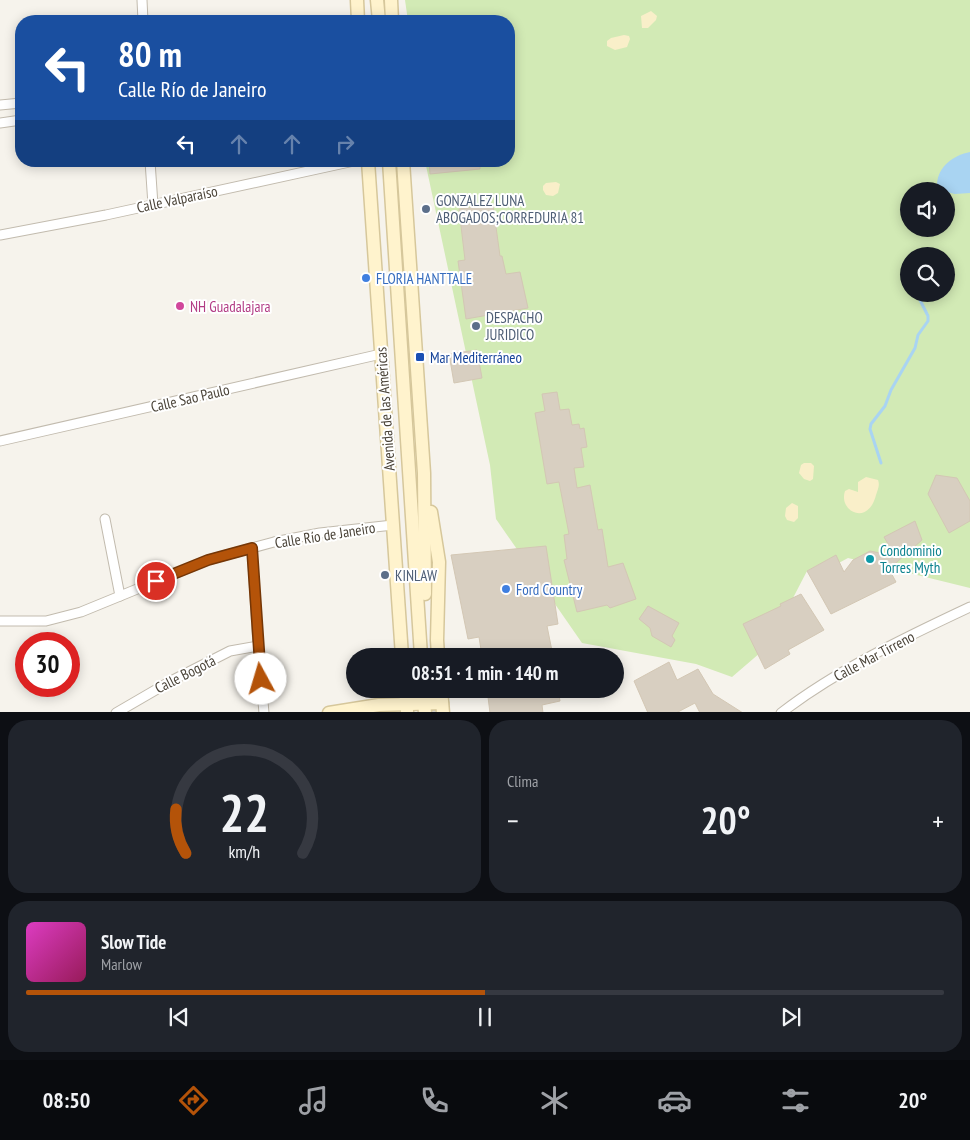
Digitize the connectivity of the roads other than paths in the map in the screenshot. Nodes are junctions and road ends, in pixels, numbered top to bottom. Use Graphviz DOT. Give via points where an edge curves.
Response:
graph roads {
  1 [pos="142,0"];
  2 [pos="357,0"];
  3 [pos="377,0"];
  4 [pos="391,0"];
  5 [pos="143,15"];
  6 [pos="358,15"];
  7 [pos="378,15"];
  8 [pos="392,15"];
  9 [pos="15,103"];
  10 [pos="0,105"];
  11 [pos="15,121"];
  12 [pos="0,123"];
  13 [pos="150,167"];
  14 [pos="327,167"];
  15 [pos="368,167"];
  16 [pos="389,167"];
  17 [pos="403,167"];
  18 [pos="153,205"];
  19 [pos="0,235"];
  20 [pos="381,354"];
  21 [pos="0,441"];
  22 [pos="424,473"];
  23 [pos="105,519"];
  24 [pos="393,525"];
  25 [pos="252,548"];
  26 [pos="120,596"];
  27 [pos="970,606"];
  28 [pos="0,621"];
  29 [pos="258,646"];
  30 [pos="401,648"];
  31 [pos="420,648"];
  32 [pos="428,648"];
  33 [pos="438,648"];
  34 [pos="407,708"];
  35 [pos="425,708"];
  36 [pos="442,708"];
  37 [pos="352,709"];
  38 [pos="116,712"];
  39 [pos="264,712"];
  40 [pos="329,712"];
  41 [pos="366,712"];
  42 [pos="781,712"];
  1 -- 5 [label="street"];
  2 -- 6 [label="main road"];
  3 -- 7 [label="main road"];
  4 -- 8 [label="main road"];
  9 -- 10 [label="street"];
  11 -- 12 [label="street"];
  13 -- 18 [label="street"];
  14 -- 18 [label="street, Calle Valparaíso"];
  15 -- 20 [label="main road, Avenida de las Américas"];
  16 -- 31 [label="main road, Avenida de las Américas"];
  17 -- 22 [label="main road"];
  18 -- 19 [label="street, Calle Valparaíso"];
  20 -- 21 [label="street, Calle Sao Paulo"];
  20 -- 24 [label="main road, Avenida de las Américas"];
  22 -- 32 [label="main road"];
  22 -- 33 [label="main road" via="439,562"];
  23 -- 26 [label="street"];
  24 -- 25 [label="street, Calle Río de Janeiro" via="311,534"];
  24 -- 30 [label="main road, Avenida de las Américas"];
  25 -- 26 [label="street, Calle Río de Janeiro" via="208,560"];
  25 -- 29 [label="street"];
  26 -- 28 [label="street, Calle Río de Janeiro" via="81,612 46,621"];
  27 -- 42 [label="street, Calle Mar Tirreno" via="815,687"];
  29 -- 38 [label="street, Calle Bogotá" via="230,651"];
  29 -- 39 [label="street"];
  34 -- 35 [label="main road"];
  34 -- 37 [label="main road"];
  35 -- 36 [label="main road"];
  37 -- 40 [label="main road"];
  37 -- 41 [label="main road"];
}
